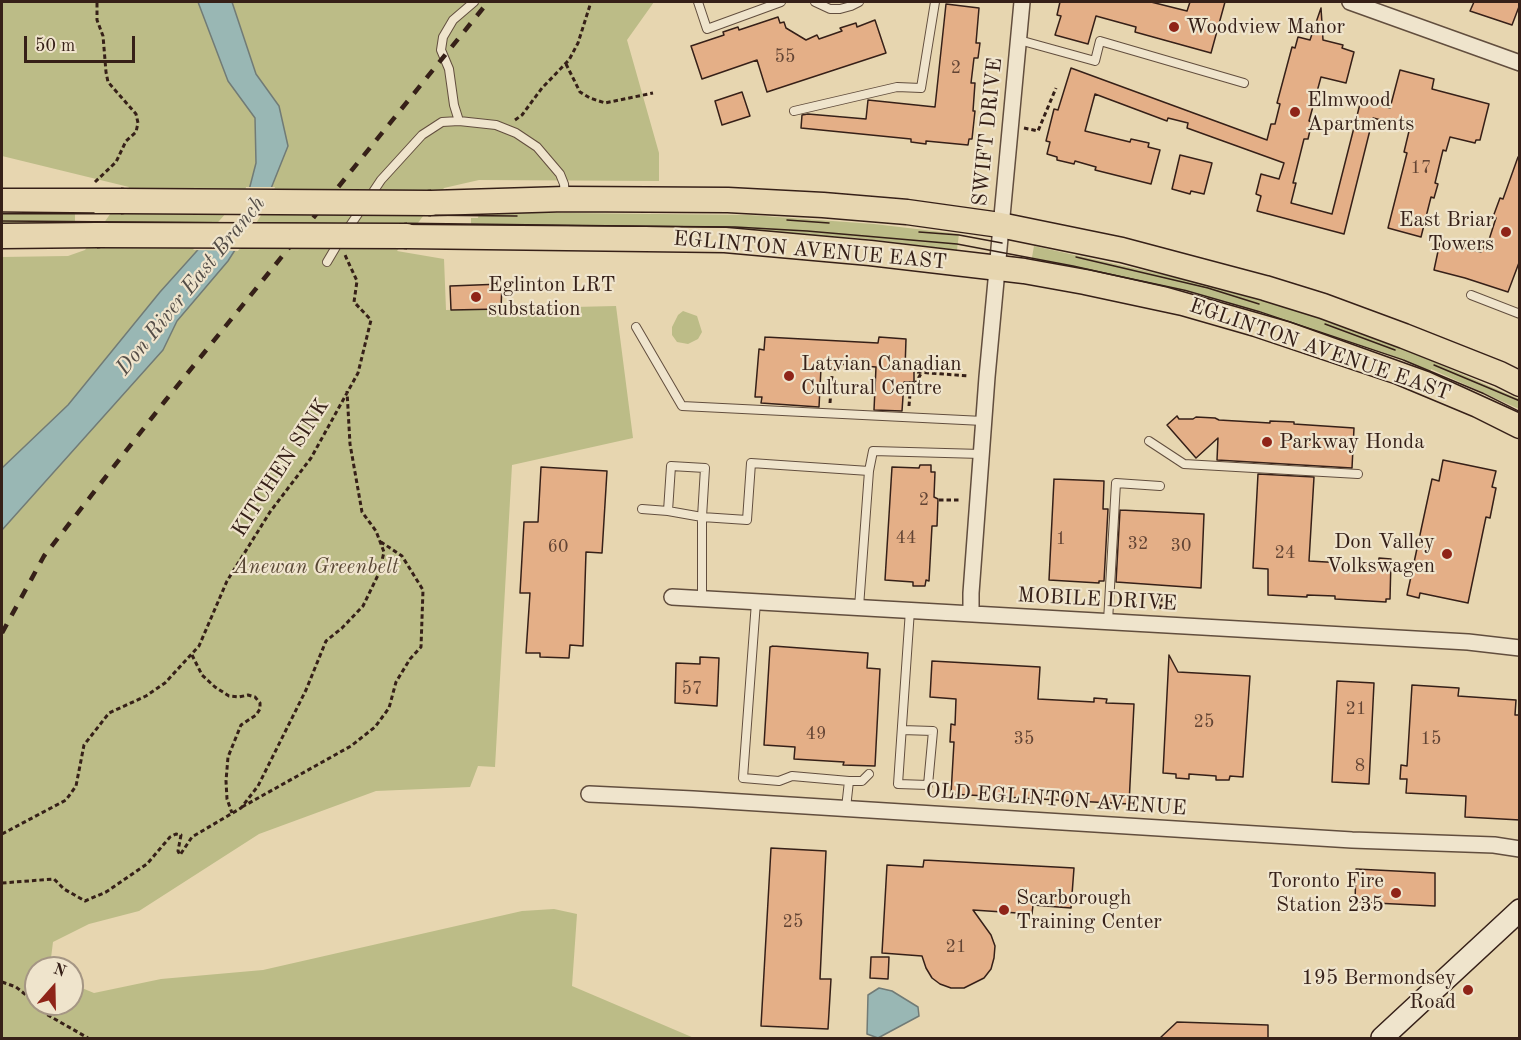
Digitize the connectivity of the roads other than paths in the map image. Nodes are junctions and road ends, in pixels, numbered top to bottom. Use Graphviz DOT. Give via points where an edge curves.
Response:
graph roads {
  1 [pos="474,2"];
  2 [pos="698,2"];
  3 [pos="780,2"];
  4 [pos="814,2"];
  5 [pos="859,2"];
  6 [pos="935,2"];
  7 [pos="1022,2"];
  8 [pos="1350,2"];
  9 [pos="1019,40"];
  10 [pos="1520,63"];
  11 [pos="1244,83"];
  12 [pos="794,111"];
  13 [pos="459,121"];
  14 [pos="565,200"];
  15 [pos="2,201"];
  16 [pos="1000,225"];
  17 [pos="2,236"];
  18 [pos="327,262"];
  19 [pos="997,268"];
  20 [pos="1470,295"];
  21 [pos="1520,314"];
  22 [pos="636,327"];
  23 [pos="1520,384"];
  24 [pos="984,421"];
  25 [pos="1520,426"];
  26 [pos="1149,441"];
  27 [pos="981,454"];
  28 [pos="869,471"];
  29 [pos="1358,474"];
  30 [pos="1160,486"];
  31 [pos="642,509"];
  32 [pos="668,511"];
  33 [pos="702,517"];
  34 [pos="672,597"];
  35 [pos="702,599"];
  36 [pos="756,602"];
  37 [pos="859,607"];
  38 [pos="910,610"];
  39 [pos="971,614"];
  40 [pos="1108,621"];
  41 [pos="1520,648"];
  42 [pos="902,730"];
  43 [pos="869,774"];
  44 [pos="849,781"];
  45 [pos="589,794"];
  46 [pos="846,808"];
  47 [pos="1520,849"];
  48 [pos="1520,910"];
  49 [pos="1382,1038"];
  1 -- 13 [label="lane" via="453,20 442,37 441,50 449,69"];
  2 -- 3 [label="lane" via="707,29"];
  4 -- 5 [label="lane" via="830,9"];
  6 -- 12 [label="lane" via="921,88 897,87"];
  7 -- 9 [label="street, SWIFT DRIVE"];
  8 -- 10 [label="street"];
  9 -- 11 [label="lane" via="1095,61 1100,41"];
  9 -- 16 [label="street, SWIFT DRIVE"];
  13 -- 14 [label="lane" via="496,125 537,147 560,174"];
  13 -- 18 [label="lane" via="442,122 422,135 381,180"];
  14 -- 15 [label="main road, EGLINTON AVENUE EAST, bridge"];
  14 -- 16 [label="main road, EGLINTON AVENUE EAST" via="728,200 823,205"];
  16 -- 19 [label="street, SWIFT DRIVE"];
  16 -- 23 [label="main road, EGLINTON AVENUE EAST" via="1122,250 1265,288 1404,336"];
  17 -- 19 [label="main road, EGLINTON AVENUE EAST, bridge" via="725,240"];
  19 -- 24 [label="street, SWIFT DRIVE"];
  19 -- 25 [label="main road, EGLINTON AVENUE EAST" via="1108,287 1256,324 1399,372"];
  20 -- 21 [label="lane"];
  22 -- 24 [label="lane" via="682,406"];
  24 -- 27 [label="street, SWIFT DRIVE"];
  26 -- 29 [label="lane" via="1184,464"];
  27 -- 28 [label="lane" via="873,451"];
  27 -- 39 [label="street, SWIFT DRIVE"];
  28 -- 33 [label="lane" via="751,463 747,520"];
  28 -- 37 [label="lane"];
  30 -- 40 [label="lane" via="1116,483"];
  31 -- 32 [label="lane"];
  32 -- 33 [label="lane"];
  32 -- 33 [label="lane" via="671,466 705,468"];
  33 -- 35 [label="lane"];
  34 -- 35 [label="street, MOBILE DRIVE"];
  35 -- 36 [label="street, MOBILE DRIVE"];
  36 -- 37 [label="street, MOBILE DRIVE"];
  36 -- 44 [label="lane" via="743,778 779,781 792,776"];
  37 -- 38 [label="street, MOBILE DRIVE"];
  38 -- 39 [label="street, MOBILE DRIVE"];
  38 -- 42 [label="lane"];
  39 -- 40 [label="street, MOBILE DRIVE"];
  40 -- 41 [label="street, MOBILE DRIVE"];
  42 -- 42 [label="lane" via="898,784 928,785 933,731"];
  43 -- 44 [label="lane" via="862,781"];
  44 -- 46 [label="lane"];
  45 -- 46 [label="street, OLD EGLINTON AVENUE"];
  46 -- 47 [label="street, OLD EGLINTON AVENUE" via="1342,839 1494,844"];
  48 -- 49 [label="street"];
}
